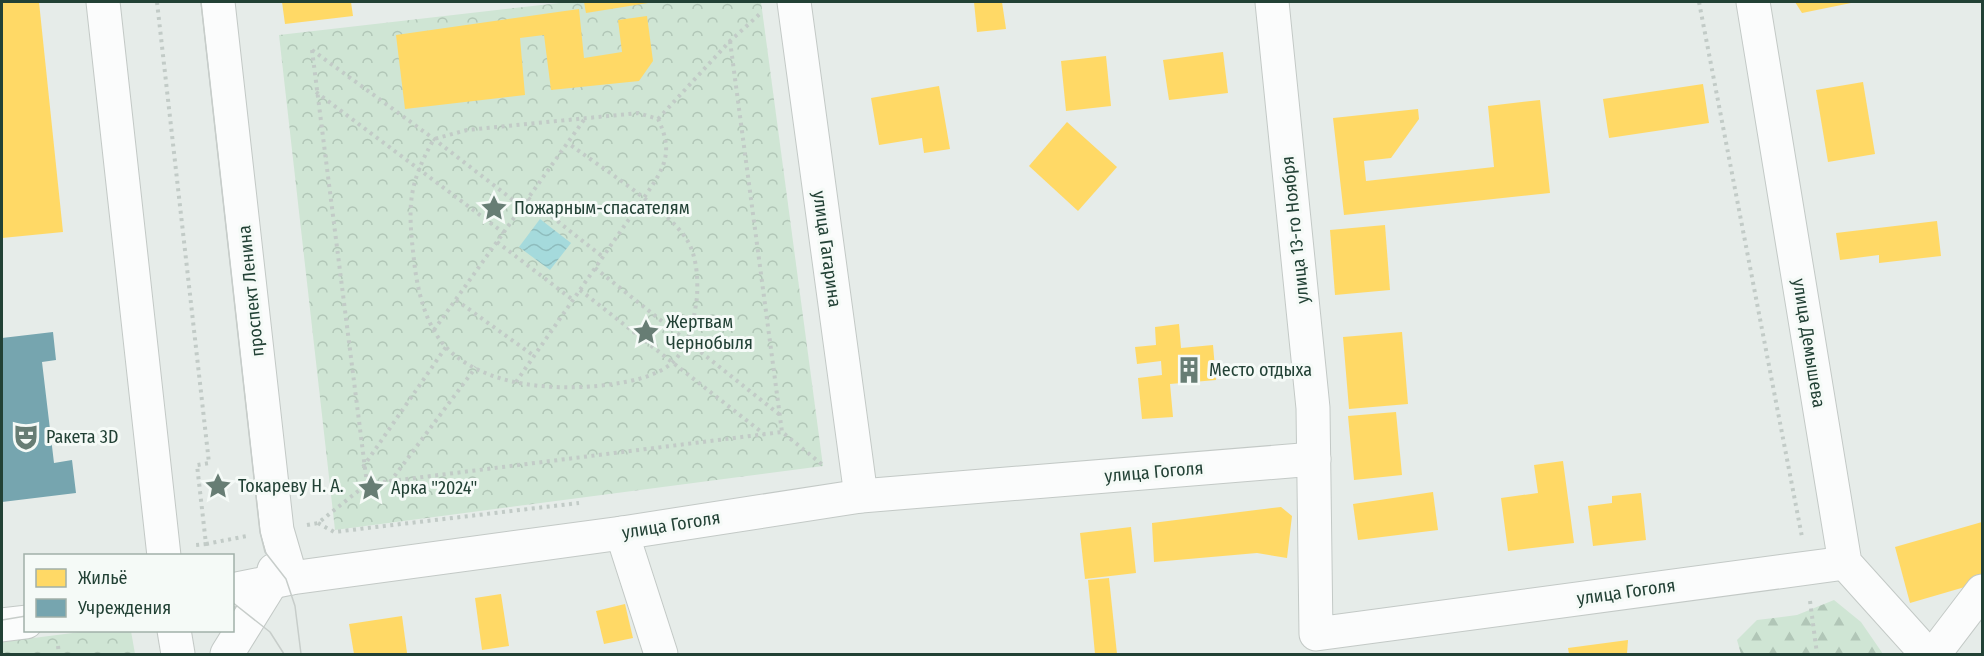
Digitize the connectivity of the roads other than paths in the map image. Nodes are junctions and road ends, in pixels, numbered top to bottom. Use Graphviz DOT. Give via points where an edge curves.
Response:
graph roads {
  1 [pos="103,2"];
  2 [pos="218,2"];
  3 [pos="1272,2"];
  4 [pos="1753,2"];
  5 [pos="780,5"];
  6 [pos="1314,459"];
  7 [pos="859,482"];
  8 [pos="622,533"];
  9 [pos="164,552"];
  10 [pos="1845,563"];
  11 [pos="281,580"];
  12 [pos="234,590"];
  13 [pos="1983,591"];
  14 [pos="24,622"];
  15 [pos="2,625"];
  16 [pos="174,632"];
  17 [pos="1314,644"];
  18 [pos="178,654"];
  19 [pos="227,654"];
  20 [pos="661,654"];
  21 [pos="1927,654"];
  22 [pos="1934,654"];
  1 -- 9 [label="street"];
  2 -- 11 [label="street, проспект Ленина" via="278,530 276,566"];
  3 -- 6 [label="street, улица 13-го Ноября" via="1314,408"];
  4 -- 10 [label="street, улица Демышева"];
  5 -- 7 [label="street, улица Гагарина"];
  6 -- 7 [label="street, улица Гоголя"];
  6 -- 17 [label="street, улица Гоголя"];
  7 -- 8 [label="street, улица Гоголя"];
  8 -- 11 [label="street, улица Гоголя"];
  8 -- 20 [label="street"];
  10 -- 17 [label="street, улица Гоголя"];
  10 -- 21 [label="street"];
  11 -- 12 [label="street, улица Гоголя"];
  11 -- 19 [label="street"];
  13 -- 22 [label="street"];
  14 -- 15 [label="street"];
  16 -- 18 [label="street"];
}
